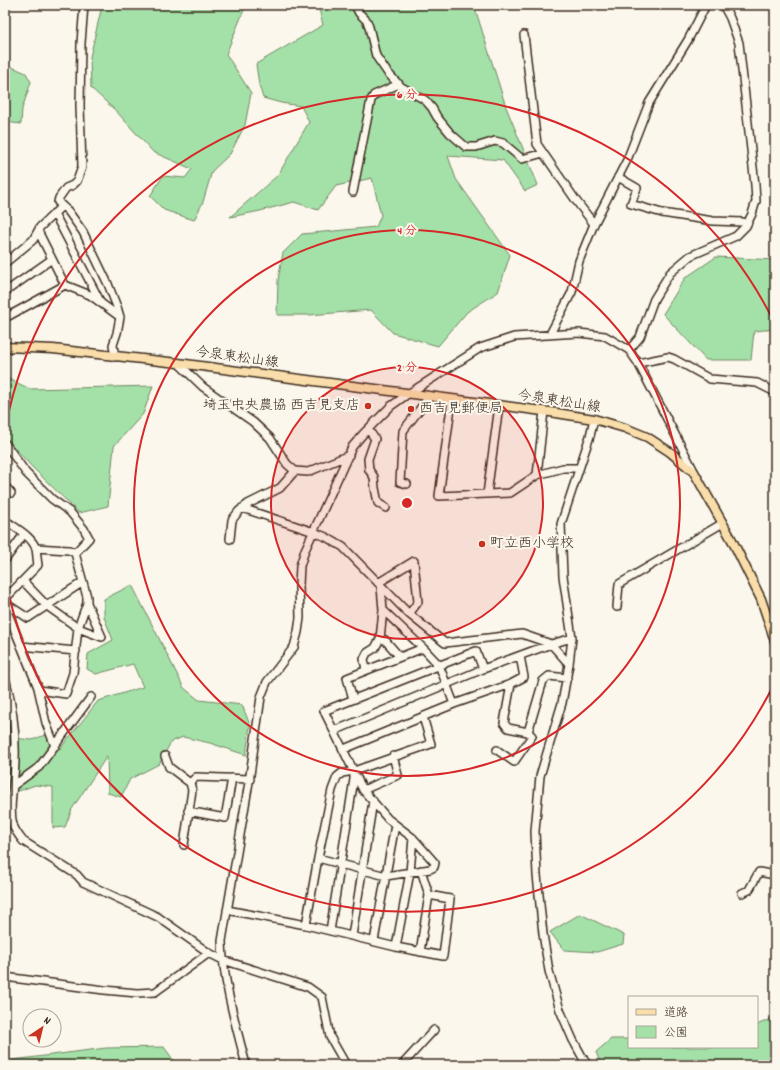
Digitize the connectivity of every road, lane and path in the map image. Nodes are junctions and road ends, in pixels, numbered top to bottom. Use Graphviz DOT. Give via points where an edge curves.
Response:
graph roads {
  1 [pos="84,5"];
  2 [pos="356,5"];
  3 [pos="706,5"];
  4 [pos="723,5"];
  5 [pos="524,35"];
  6 [pos="399,84"];
  7 [pos="543,153"];
  8 [pos="618,177"];
  9 [pos="353,192"];
  10 [pos="62,206"];
  11 [pos="54,213"];
  12 [pos="594,224"];
  13 [pos="746,226"];
  14 [pos="38,231"];
  15 [pos="52,259"];
  16 [pos="5,263"];
  17 [pos="65,285"];
  18 [pos="5,292"];
  19 [pos="102,304"];
  20 [pos="120,317"];
  21 [pos="5,318"];
  22 [pos="550,334"];
  23 [pos="5,347"];
  24 [pos="629,350"];
  25 [pos="116,357"];
  26 [pos="178,363"];
  27 [pos="638,363"];
  28 [pos="775,392"];
  29 [pos="408,394"];
  30 [pos="429,397"];
  31 [pos="452,400"];
  32 [pos="499,406"];
  33 [pos="544,411"];
  34 [pos="594,419"];
  35 [pos="368,429"];
  36 [pos="5,443"];
  37 [pos="349,455"];
  38 [pos="579,468"];
  39 [pos="295,471"];
  40 [pos="694,472"];
  41 [pos="537,475"];
  42 [pos="407,484"];
  43 [pos="5,486"];
  44 [pos="11,493"];
  45 [pos="487,494"];
  46 [pos="242,508"];
  47 [pos="386,508"];
  48 [pos="5,520"];
  49 [pos="723,523"];
  50 [pos="314,532"];
  51 [pos="24,534"];
  52 [pos="230,539"];
  53 [pos="36,548"];
  54 [pos="75,553"];
  55 [pos="5,560"];
  56 [pos="23,581"];
  57 [pos="83,582"];
  58 [pos="379,585"];
  59 [pos="5,601"];
  60 [pos="87,603"];
  61 [pos="5,606"];
  62 [pos="47,606"];
  63 [pos="617,607"];
  64 [pos="383,610"];
  65 [pos="408,614"];
  66 [pos="78,628"];
  67 [pos="572,638"];
  68 [pos="380,639"];
  69 [pos="775,641"];
  70 [pos="551,644"];
  71 [pos="21,646"];
  72 [pos="423,648"];
  73 [pos="76,651"];
  74 [pos="399,656"];
  75 [pos="520,656"];
  76 [pos="569,664"];
  77 [pos="439,665"];
  78 [pos="483,669"];
  79 [pos="366,670"];
  80 [pos="5,677"];
  81 [pos="567,678"];
  82 [pos="511,684"];
  83 [pos="446,685"];
  84 [pos="38,688"];
  85 [pos="91,697"];
  86 [pos="353,699"];
  87 [pos="454,704"];
  88 [pos="423,717"];
  89 [pos="334,731"];
  90 [pos="528,732"];
  91 [pos="55,746"];
  92 [pos="5,748"];
  93 [pos="344,749"];
  94 [pos="14,750"];
  95 [pos="497,750"];
  96 [pos="165,756"];
  97 [pos="393,756"];
  98 [pos="354,771"];
  99 [pos="232,778"];
  100 [pos="250,779"];
  101 [pos="190,783"];
  102 [pos="13,786"];
  103 [pos="363,790"];
  104 [pos="372,800"];
  105 [pos="188,811"];
  106 [pos="395,825"];
  107 [pos="413,838"];
  108 [pos="184,845"];
  109 [pos="318,858"];
  110 [pos="340,864"];
  111 [pos="362,870"];
  112 [pos="421,870"];
  113 [pos="410,872"];
  114 [pos="775,875"];
  115 [pos="386,876"];
  116 [pos="742,893"];
  117 [pos="429,895"];
  118 [pos="227,910"];
  119 [pos="306,925"];
  120 [pos="330,931"];
  121 [pos="352,936"];
  122 [pos="374,941"];
  123 [pos="396,947"];
  124 [pos="420,952"];
  125 [pos="209,953"];
  126 [pos="223,960"];
  127 [pos="5,977"];
  128 [pos="434,1030"];
  129 [pos="246,1065"];
  130 [pos="346,1065"];
  131 [pos="402,1065"];
  132 [pos="588,1065"];
  1 -- 10 [label="street" via="80,106 82,167 77,180 66,188 59,198 58,202"];
  2 -- 6 [label="street" via="367,21 376,56"];
  3 -- 8 [label="street" via="688,40 649,103"];
  4 -- 13 [label="street" via="739,43 749,128 756,200"];
  5 -- 7 [label="street" via="537,144"];
  6 -- 7 [label="street" via="425,100 450,133 466,146 476,148 495,141 504,143 522,159"];
  6 -- 9 [label="street" via="374,94 371,100"];
  7 -- 12 [label="street"];
  8 -- 12 [label="street"];
  8 -- 13 [label="street" via="637,188 631,204 662,214 743,222"];
  10 -- 11 [label="street"];
  10 -- 20 [label="street" via="83,232 108,284"];
  11 -- 14 [label="street"];
  11 -- 19 [label="street"];
  12 -- 22 [label="street" via="579,261 572,292"];
  13 -- 24 [label="street" via="736,236 690,256 670,273 654,299 640,337"];
  14 -- 15 [label="street"];
  14 -- 16 [label="street" via="33,240"];
  15 -- 17 [label="street"];
  15 -- 18 [label="street"];
  17 -- 19 [label="street" via="90,295"];
  17 -- 21 [label="street"];
  19 -- 20 [label="street"];
  20 -- 25 [label="street" via="113,345"];
  22 -- 24 [label="street" via="578,333 605,336"];
  22 -- 29 [label="street" via="514,337 480,348"];
  23 -- 25 [label="main road, 今泉東松山線" via="53,348"];
  24 -- 27 [label="street"];
  25 -- 26 [label="main road, 今泉東松山線"];
  26 -- 29 [label="main road, 今泉東松山線"];
  26 -- 39 [label="street" via="203,387 254,422 270,438 287,464"];
  27 -- 28 [label="street" via="668,357 710,380 757,383"];
  27 -- 40 [label="street"];
  29 -- 30 [label="main road, 今泉東松山線"];
  29 -- 35 [label="street" via="391,406"];
  30 -- 31 [label="main road, 今泉東松山線"];
  30 -- 42 [label="street" via="403,431 400,482"];
  31 -- 32 [label="main road, 今泉東松山線"];
  31 -- 45 [label="street" via="439,496"];
  32 -- 33 [label="main road, 今泉東松山線"];
  32 -- 45 [label="street"];
  33 -- 34 [label="main road, 今泉東松山線"];
  33 -- 41 [label="street"];
  34 -- 38 [label="street"];
  34 -- 40 [label="main road, 今泉東松山線" via="647,437"];
  35 -- 37 [label="street" via="352,447"];
  35 -- 47 [label="street" via="375,439 368,459 369,470 374,477 378,503"];
  36 -- 54 [label="street" via="26,473 52,499 70,512 84,529 89,538"];
  37 -- 39 [label="street" via="308,472"];
  37 -- 50 [label="street"];
  38 -- 41 [label="street" via="562,468"];
  38 -- 67 [label="street" via="561,524 563,576"];
  39 -- 46 [label="street" via="280,488"];
  40 -- 49 [label="main road, 今泉東松山線"];
  41 -- 45 [label="street" via="510,492"];
  43 -- 44 [label="street"];
  46 -- 50 [label="street"];
  46 -- 52 [label="street" via="232,520"];
  48 -- 51 [label="street"];
  49 -- 63 [label="street" via="620,584"];
  49 -- 69 [label="main road, 今泉東松山線" via="761,599"];
  50 -- 58 [label="street" via="343,546"];
  50 -- 100 [label="street" via="300,566 300,618 294,647 267,682 261,697"];
  51 -- 53 [label="street"];
  51 -- 55 [label="street"];
  53 -- 54 [label="street" via="70,550"];
  53 -- 56 [label="street" via="38,565"];
  54 -- 57 [label="street"];
  56 -- 59 [label="street"];
  56 -- 62 [label="street"];
  57 -- 60 [label="street" via="88,597"];
  57 -- 62 [label="street"];
  58 -- 64 [label="street"];
  58 -- 65 [label="street"];
  58 -- 65 [label="street" via="414,561 418,602"];
  59 -- 62 [label="street" via="28,618"];
  60 -- 66 [label="street"];
  60 -- 66 [label="street" via="102,637"];
  61 -- 71 [label="street"];
  62 -- 66 [label="street"];
  64 -- 68 [label="street"];
  64 -- 72 [label="street"];
  65 -- 70 [label="street" via="445,643 522,634"];
  66 -- 73 [label="street"];
  67 -- 70 [label="street"];
  67 -- 76 [label="street"];
  68 -- 74 [label="street" via="385,640"];
  68 -- 79 [label="street" via="364,659"];
  70 -- 75 [label="street"];
  70 -- 76 [label="street"];
  71 -- 73 [label="street"];
  71 -- 84 [label="street"];
  72 -- 74 [label="street"];
  72 -- 77 [label="street"];
  73 -- 84 [label="street" via="73,673 66,694"];
  74 -- 79 [label="street"];
  75 -- 78 [label="street"];
  75 -- 82 [label="street" via="524,677"];
  76 -- 81 [label="street"];
  77 -- 78 [label="street" via="476,651"];
  77 -- 83 [label="street"];
  77 -- 86 [label="street"];
  78 -- 83 [label="street"];
  79 -- 86 [label="street" via="347,678"];
  80 -- 94 [label="street"];
  81 -- 90 [label="street" via="549,676 543,680"];
  81 -- 132 [label="street" via="540,776 535,831 536,853 549,971 560,1010 573,1040"];
  82 -- 87 [label="street"];
  82 -- 90 [label="street" via="504,723 508,728"];
  83 -- 87 [label="street"];
  83 -- 89 [label="street"];
  84 -- 91 [label="street" via="46,723"];
  85 -- 91 [label="street"];
  86 -- 89 [label="street" via="324,711"];
  87 -- 88 [label="street"];
  88 -- 93 [label="street"];
  88 -- 97 [label="street" via="431,744"];
  89 -- 93 [label="street"];
  90 -- 95 [label="street" via="532,736 514,762"];
  91 -- 102 [label="street" via="39,767"];
  92 -- 94 [label="street"];
  93 -- 98 [label="street"];
  94 -- 102 [label="street"];
  96 -- 101 [label="street" via="169,767"];
  97 -- 98 [label="street"];
  97 -- 103 [label="street" via="398,774"];
  98 -- 103 [label="street"];
  98 -- 109 [label="street" via="342,773 337,777"];
  98 -- 110 [label="street"];
  99 -- 100 [label="street"];
  99 -- 101 [label="street" via="196,777"];
  99 -- 105 [label="street" via="225,818"];
  100 -- 118 [label="street"];
  101 -- 105 [label="street" via="192,790"];
  102 -- 125 [label="street" via="14,826 23,841 77,875 83,882 158,917"];
  103 -- 104 [label="street"];
  104 -- 106 [label="street"];
  104 -- 111 [label="street"];
  105 -- 108 [label="street"];
  106 -- 107 [label="street"];
  106 -- 115 [label="street"];
  107 -- 112 [label="street" via="435,863 434,867"];
  107 -- 113 [label="street"];
  109 -- 110 [label="street"];
  109 -- 119 [label="street"];
  110 -- 111 [label="street"];
  110 -- 120 [label="street"];
  111 -- 115 [label="street"];
  111 -- 121 [label="street"];
  112 -- 113 [label="street"];
  112 -- 117 [label="street"];
  113 -- 115 [label="street"];
  113 -- 123 [label="street"];
  114 -- 116 [label="street" via="759,872 748,890"];
  115 -- 122 [label="street"];
  117 -- 124 [label="street"];
  117 -- 124 [label="street" via="450,899 442,956"];
  118 -- 119 [label="street"];
  118 -- 126 [label="street" via="222,941"];
  119 -- 120 [label="street"];
  120 -- 121 [label="street"];
  121 -- 122 [label="street"];
  122 -- 123 [label="street"];
  123 -- 124 [label="street"];
  125 -- 126 [label="street"];
  125 -- 127 [label="street" via="155,992 148,993"];
  126 -- 129 [label="street"];
  126 -- 130 [label="street" via="308,986 322,997 330,1037"];
  128 -- 131 [label="street"];
}
